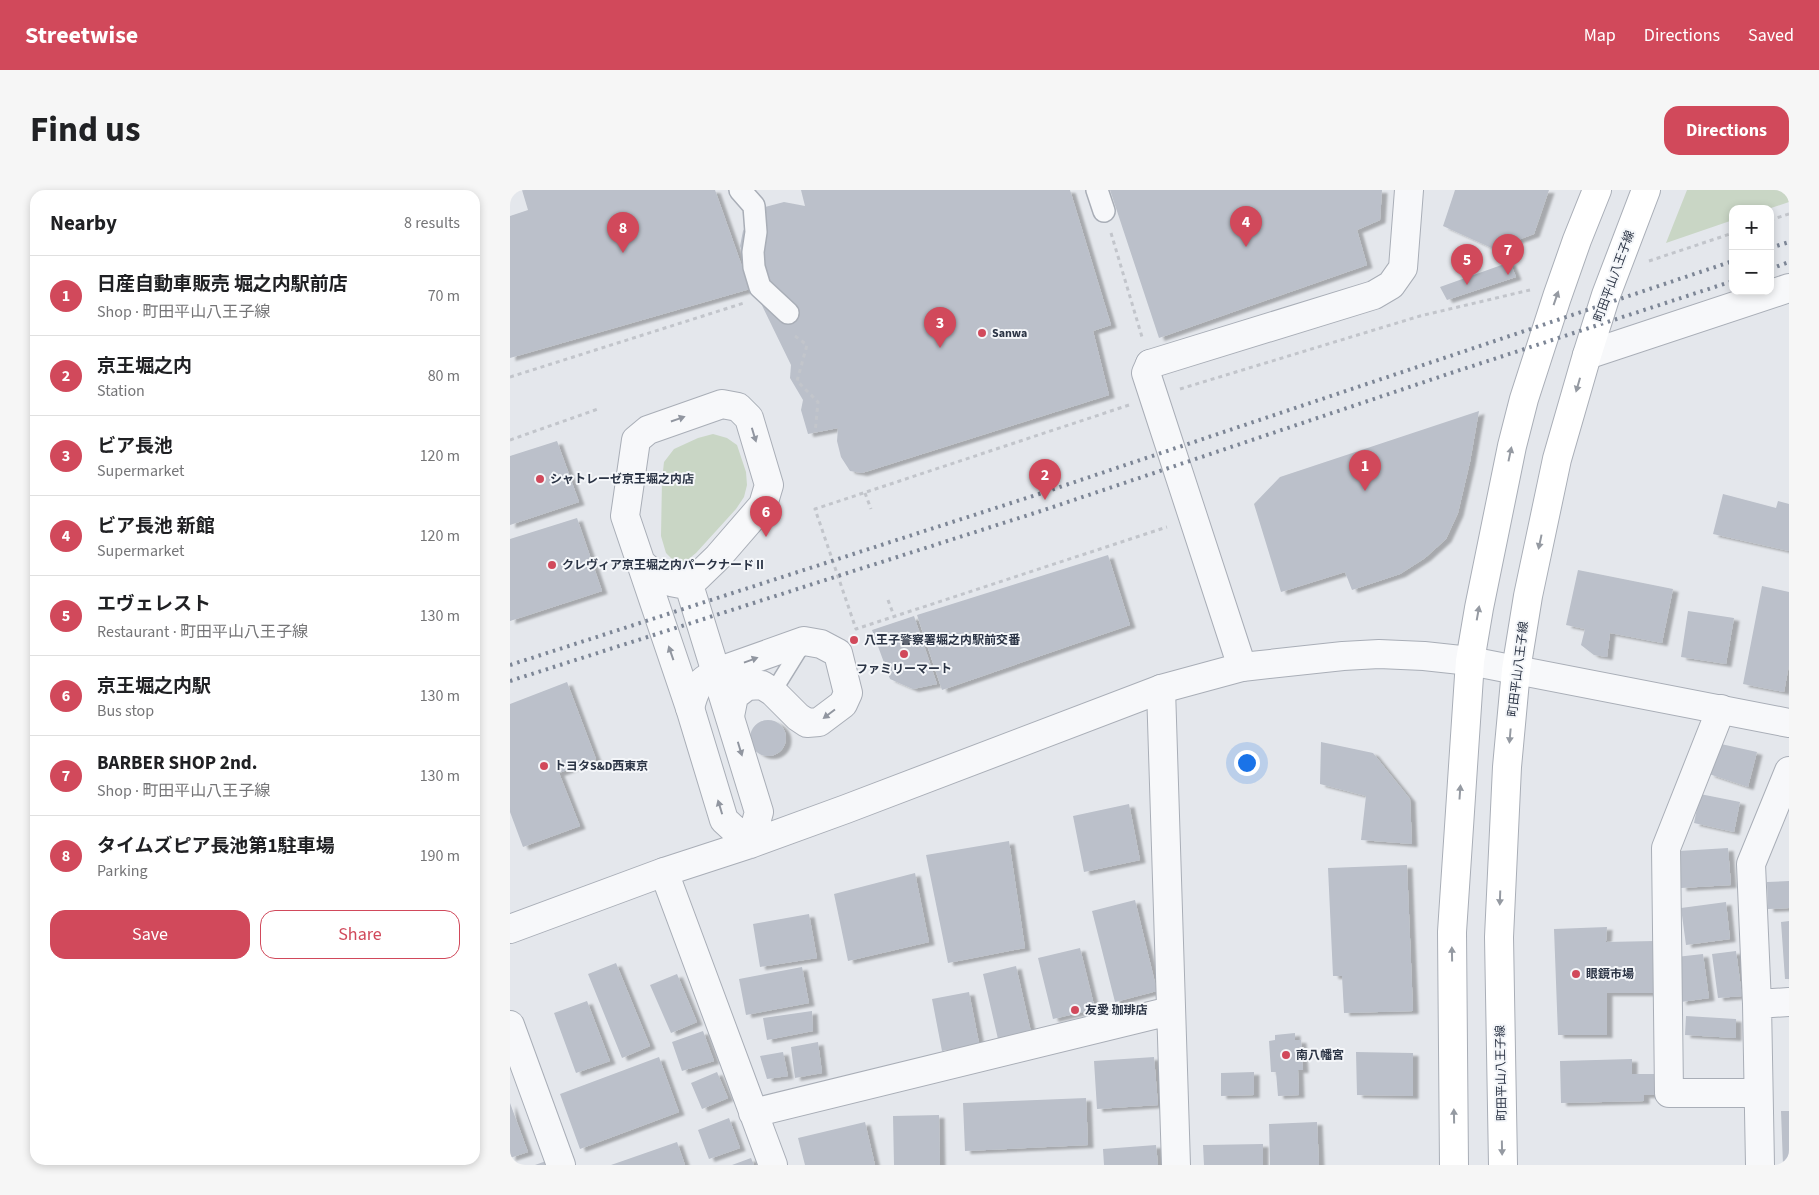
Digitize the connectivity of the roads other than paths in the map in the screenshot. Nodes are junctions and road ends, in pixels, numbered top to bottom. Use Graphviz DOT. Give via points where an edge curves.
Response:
graph roads {
  1 [pos="740,190"];
  2 [pos="1097,190"];
  3 [pos="1409,190"];
  4 [pos="1597,190"];
  5 [pos="1646,190"];
  6 [pos="1104,211"];
  7 [pos="1789,288"];
  8 [pos="788,313"];
  9 [pos="1586,355"];
  10 [pos="640,562"];
  11 [pos="689,585"];
  12 [pos="804,642"];
  13 [pos="1470,661"];
  14 [pos="1242,667"];
  15 [pos="1516,670"];
  16 [pos="717,672"];
  17 [pos="1161,689"];
  18 [pos="773,692"];
  19 [pos="690,708"];
  20 [pos="1720,709"];
  21 [pos="730,716"];
  22 [pos="1789,723"];
  23 [pos="1789,771"];
  24 [pos="750,844"];
  25 [pos="664,872"];
  26 [pos="510,929"];
  27 [pos="1789,1002"];
  28 [pos="1757,1004"];
  29 [pos="1170,1011"];
  30 [pos="510,1024"];
  31 [pos="1758,1093"];
  32 [pos="753,1113"];
  33 [pos="561,1165"];
  34 [pos="773,1165"];
  35 [pos="1176,1165"];
  36 [pos="1454,1165"];
  37 [pos="1503,1165"];
  38 [pos="1760,1165"];
  1 -- 8 [label="street" via="754,206 754,267 760,287"];
  2 -- 6 [label="street"];
  3 -- 14 [label="street" via="1403,268 1391,285 1374,294 1150,364 1146,374"];
  13 -- 4 [label="main road, one-way" via="1490,549 1524,399"];
  5 -- 9 [label="main road, 町田平山八王子線"];
  7 -- 9 [label="street"];
  9 -- 15 [label="main road, 町田平山八王子線, one-way" via="1557,459"];
  10 -- 11 [label="street" via="661,580"];
  10 -- 11 [label="street, one-way" via="626,516 636,440 648,430 722,404 738,407 749,418 769,485 763,505 718,558"];
  19 -- 10 [label="street, one-way"];
  11 -- 16 [label="street"];
  16 -- 12 [label="street, one-way"];
  12 -- 18 [label="lane"];
  12 -- 18 [label="street, one-way" via="821,644 838,653 848,693 843,704 819,722 807,723"];
  13 -- 14 [label="street" via="1379,654"];
  13 -- 15 [label="street"];
  36 -- 13 [label="main road, one-way" via="1452,932"];
  14 -- 17 [label="street"];
  15 -- 20 [label="street"];
  15 -- 37 [label="main road, 町田平山八王子線, one-way" via="1506,776 1498,938"];
  16 -- 19 [label="street" via="705,678 695,690"];
  16 -- 21 [label="street"];
  17 -- 24 [label="street"];
  17 -- 29 [label="street"];
  18 -- 21 [label="street" via="762,685 747,686 734,696"];
  24 -- 19 [label="street, one-way" via="724,820"];
  20 -- 22 [label="street"];
  20 -- 31 [label="street" via="1666,848 1669,1093"];
  21 -- 24 [label="street, one-way" via="759,812"];
  23 -- 28 [label="street" via="1752,864"];
  24 -- 25 [label="street"];
  25 -- 26 [label="street"];
  25 -- 32 [label="street"];
  27 -- 28 [label="street"];
  28 -- 31 [label="street"];
  29 -- 32 [label="street"];
  29 -- 35 [label="street"];
  30 -- 33 [label="street"];
  31 -- 38 [label="street"];
  32 -- 34 [label="street"];
}
